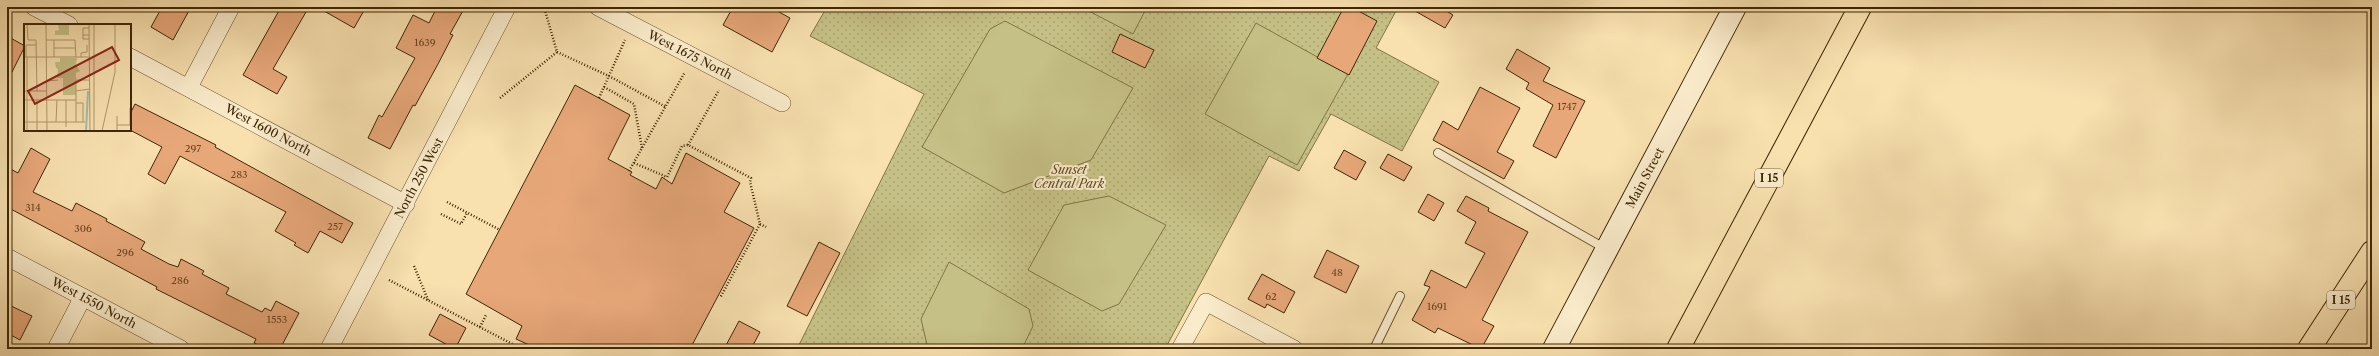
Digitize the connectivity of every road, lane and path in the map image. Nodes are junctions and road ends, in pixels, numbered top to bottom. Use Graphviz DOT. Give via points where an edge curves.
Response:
graph roads {
  1 [pos="34,7"];
  2 [pos="231,7"];
  3 [pos="507,7"];
  4 [pos="544,7"];
  5 [pos="598,7"];
  6 [pos="1735,7"];
  7 [pos="1860,7"];
  8 [pos="67,24"];
  9 [pos="627,36"];
  10 [pos="557,52"];
  11 [pos="131,58"];
  12 [pos="686,70"];
  13 [pos="609,76"];
  14 [pos="189,87"];
  15 [pos="604,88"];
  16 [pos="721,88"];
  17 [pos="500,98"];
  18 [pos="599,98"];
  19 [pos="782,103"];
  20 [pos="666,107"];
  21 [pos="688,145"];
  22 [pos="642,148"];
  23 [pos="1438,153"];
  24 [pos="634,163"];
  25 [pos="629,171"];
  26 [pos="447,202"];
  27 [pos="406,204"];
  28 [pos="466,213"];
  29 [pos="441,214"];
  30 [pos="760,224"];
  31 [pos="766,227"];
  32 [pos="500,230"];
  33 [pos="1607,250"];
  34 [pos="2372,252"];
  35 [pos="7,257"];
  36 [pos="414,266"];
  37 [pos="389,280"];
  38 [pos="1400,296"];
  39 [pos="83,297"];
  40 [pos="720,298"];
  41 [pos="428,300"];
  42 [pos="486,315"];
  43 [pos="480,327"];
  44 [pos="56,349"];
  45 [pos="181,349"];
  46 [pos="329,349"];
  47 [pos="522,349"];
  48 [pos="1180,349"];
  49 [pos="1294,349"];
  50 [pos="1374,349"];
  51 [pos="1554,349"];
  52 [pos="1678,349"];
  53 [pos="2309,349"];
  1 -- 8 [label="street"];
  2 -- 14 [label="street"];
  3 -- 27 [label="street, North 250 West"];
  4 -- 10 [label="path"];
  5 -- 19 [label="street, West 1675 North"];
  6 -- 33 [label="main road, Main Street"];
  7 -- 52 [label="highway, I 15"];
  9 -- 13 [label="path"];
  10 -- 13 [label="path"];
  10 -- 17 [label="path"];
  11 -- 14 [label="street, West 1600 North"];
  12 -- 20 [label="path"];
  13 -- 15 [label="path"];
  13 -- 20 [label="path"];
  14 -- 27 [label="street, West 1600 North"];
  15 -- 18 [label="path"];
  15 -- 22 [label="path" via="634,104"];
  16 -- 21 [label="path"];
  20 -- 22 [label="path"];
  21 -- 24 [label="path" via="682,146 666,177"];
  21 -- 30 [label="path" via="751,178"];
  22 -- 24 [label="path"];
  23 -- 33 [label="lane"];
  24 -- 25 [label="path"];
  26 -- 28 [label="path"];
  27 -- 46 [label="street, North 250 West"];
  28 -- 29 [label="path" via="461,224"];
  28 -- 32 [label="path"];
  30 -- 31 [label="path"];
  30 -- 40 [label="path"];
  33 -- 51 [label="main road, Main Street"];
  34 -- 53 [label="highway, I 15"];
  35 -- 39 [label="street, West 1550 North"];
  36 -- 41 [label="path"];
  37 -- 41 [label="path"];
  38 -- 50 [label="lane"];
  39 -- 44 [label="street"];
  39 -- 45 [label="street, West 1550 North"];
  41 -- 43 [label="path"];
  42 -- 43 [label="path"];
  43 -- 47 [label="path"];
  48 -- 49 [label="street" via="1206,302"];
}
